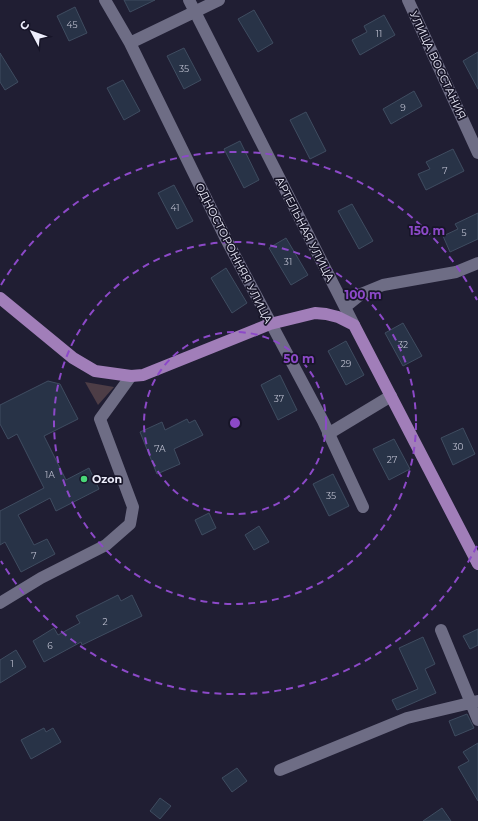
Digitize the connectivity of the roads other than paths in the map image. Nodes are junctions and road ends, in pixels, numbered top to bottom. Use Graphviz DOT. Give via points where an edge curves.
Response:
graph roads {
  1 [pos="105,0"];
  2 [pos="189,0"];
  3 [pos="219,0"];
  4 [pos="408,0"];
  5 [pos="195,12"];
  6 [pos="130,44"];
  7 [pos="478,153"];
  8 [pos="478,263"];
  9 [pos="0,298"];
  10 [pos="345,307"];
  11 [pos="270,324"];
  12 [pos="354,325"];
  13 [pos="131,376"];
  14 [pos="391,396"];
  15 [pos="328,434"];
  16 [pos="363,507"];
  17 [pos="478,564"];
  18 [pos="0,603"];
  19 [pos="441,630"];
  20 [pos="474,702"];
  21 [pos="478,720"];
  22 [pos="280,770"];
  1 -- 6 [label="street, ОДНОСТОРОННЯЯ УЛИЦА"];
  2 -- 5 [label="street, АРТЕЛЬНАЯ УЛИЦА"];
  3 -- 5 [label="street"];
  4 -- 7 [label="street, УЛИЦА ВОССТАНИЯ"];
  5 -- 6 [label="street"];
  5 -- 10 [label="street, АРТЕЛЬНАЯ УЛИЦА"];
  6 -- 11 [label="street, ОДНОСТОРОННЯЯ УЛИЦА"];
  8 -- 10 [label="street" via="456,272 383,286 361,294"];
  9 -- 13 [label="main road" via="73,358 95,371"];
  10 -- 12 [label="street, АРТЕЛЬНАЯ УЛИЦА"];
  11 -- 12 [label="main road" via="316,313 338,317"];
  11 -- 13 [label="main road" via="143,375"];
  11 -- 15 [label="street, ОДНОСТОРОННЯЯ УЛИЦА"];
  12 -- 14 [label="main road, АРТЕЛЬНАЯ УЛИЦА"];
  13 -- 18 [label="street" via="100,420 133,507 130,524 106,545 41,578"];
  14 -- 15 [label="street"];
  14 -- 17 [label="main road, АРТЕЛЬНАЯ УЛИЦА"];
  15 -- 16 [label="street, ОДНОСТОРОННЯЯ УЛИЦА"];
  19 -- 20 [label="street"];
  20 -- 21 [label="street"];
  20 -- 22 [label="street" via="407,718"];
}
